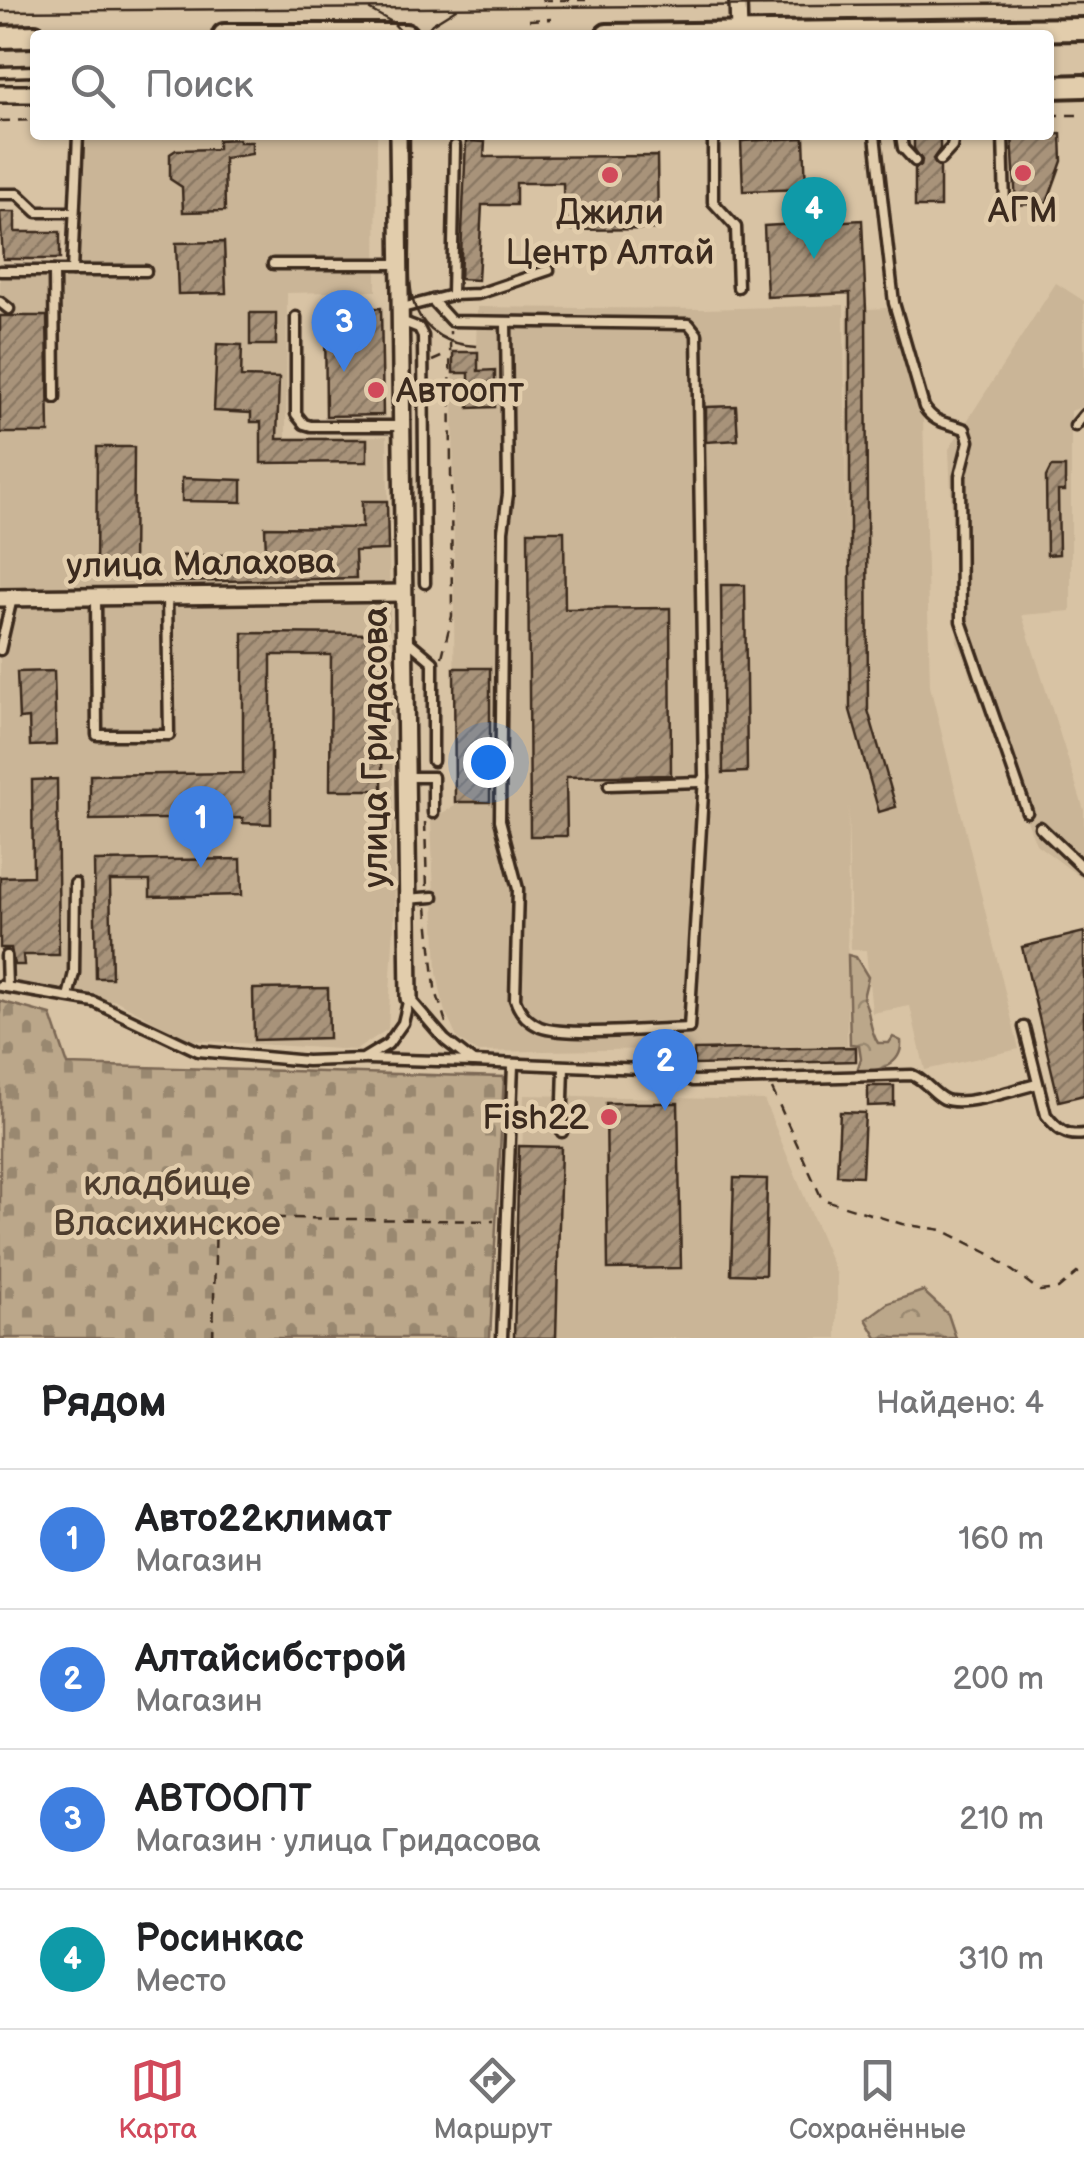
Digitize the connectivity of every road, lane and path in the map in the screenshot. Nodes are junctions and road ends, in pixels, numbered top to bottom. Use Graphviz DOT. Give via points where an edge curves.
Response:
graph roads {
  1 [pos="542,0"];
  2 [pos="586,0"];
  3 [pos="738,0"];
  4 [pos="551,19"];
  5 [pos="529,20"];
  6 [pos="1084,29"];
  7 [pos="739,30"];
  8 [pos="1015,30"];
  9 [pos="30,36"];
  10 [pos="0,37"];
  11 [pos="30,71"];
  12 [pos="0,72"];
  13 [pos="1084,86"];
  14 [pos="1054,87"];
  15 [pos="0,94"];
  16 [pos="30,94"];
  17 [pos="1054,115"];
  18 [pos="1084,115"];
  19 [pos="0,120"];
  20 [pos="30,120"];
  21 [pos="78,140"];
  22 [pos="398,140"];
  23 [pos="714,140"];
  24 [pos="875,140"];
  25 [pos="902,140"];
  26 [pos="953,140"];
  27 [pos="1003,140"];
  28 [pos="455,146"];
  29 [pos="940,160"];
  30 [pos="914,161"];
  31 [pos="0,194"];
  32 [pos="1005,206"];
  33 [pos="74,212"];
  34 [pos="274,264"];
  35 [pos="401,264"];
  36 [pos="146,270"];
  37 [pos="549,270"];
  38 [pos="54,271"];
  39 [pos="72,271"];
  40 [pos="0,272"];
  41 [pos="738,287"];
  42 [pos="452,295"];
  43 [pos="432,300"];
  44 [pos="0,302"];
  45 [pos="9,309"];
  46 [pos="401,315"];
  47 [pos="296,317"];
  48 [pos="451,320"];
  49 [pos="506,323"];
  50 [pos="55,398"];
  51 [pos="402,402"];
  52 [pos="424,402"];
  53 [pos="1084,415"];
  54 [pos="402,426"];
  55 [pos="1075,426"];
  56 [pos="424,458"];
  57 [pos="402,459"];
  58 [pos="425,583"];
  59 [pos="403,593"];
  60 [pos="168,596"];
  61 [pos="96,597"];
  62 [pos="6,598"];
  63 [pos="404,637"];
  64 [pos="0,650"];
  65 [pos="433,674"];
  66 [pos="433,761"];
  67 [pos="704,776"];
  68 [pos="404,777"];
  69 [pos="609,784"];
  70 [pos="1026,812"];
  71 [pos="432,813"];
  72 [pos="1040,827"];
  73 [pos="1084,869"];
  74 [pos="75,884"];
  75 [pos="406,898"];
  76 [pos="430,898"];
  77 [pos="6,956"];
  78 [pos="4,986"];
  79 [pos="68,997"];
  80 [pos="409,998"];
  81 [pos="1024,1027"];
  82 [pos="448,1028"];
  83 [pos="363,1059"];
  84 [pos="472,1062"];
  85 [pos="513,1065"];
  86 [pos="564,1067"];
  87 [pos="768,1080"];
  88 [pos="1038,1084"];
  89 [pos="562,1132"];
  90 [pos="1084,1134"];
  91 [pos="494,1222"];
  92 [pos="1084,1267"];
  93 [pos="214,1338"];
  94 [pos="502,1338"];
  1 -- 2 [label="path"];
  3 -- 7 [label="street"];
  4 -- 5 [label="path"];
  6 -- 8 [label="main road"];
  9 -- 10 [label="main road"];
  11 -- 12 [label="lane"];
  13 -- 14 [label="main road"];
  15 -- 16 [label="street"];
  17 -- 18 [label="path"];
  19 -- 20 [label="path"];
  21 -- 33 [label="lane"];
  22 -- 35 [label="street, улица Гридасова"];
  23 -- 41 [label="lane" via="713,202 736,227"];
  24 -- 70 [label="lane" via="894,303 924,406 931,418 965,429 970,441 960,476 961,621"];
  25 -- 30 [label="lane"];
  26 -- 29 [label="lane"];
  27 -- 32 [label="lane"];
  28 -- 42 [label="lane"];
  31 -- 33 [label="lane" via="18,194 37,212"];
  33 -- 39 [label="lane"];
  34 -- 35 [label="lane"];
  35 -- 46 [label="street, улица Гридасова"];
  36 -- 39 [label="lane"];
  37 -- 42 [label="lane" via="478,294"];
  38 -- 39 [label="lane"];
  38 -- 40 [label="lane"];
  38 -- 50 [label="lane"];
  42 -- 43 [label="lane"];
  43 -- 46 [label="lane"];
  43 -- 48 [label="lane"];
  44 -- 45 [label="lane"];
  46 -- 51 [label="street, улица Гридасова"];
  46 -- 52 [label="lane" via="423,336"];
  47 -- 54 [label="lane" via="299,420 310,426"];
  48 -- 49 [label="lane"];
  48 -- 65 [label="path" via="452,616"];
  49 -- 67 [label="lane" via="688,324 697,334"];
  49 -- 67 [label="lane" via="500,820 518,889 515,999 540,1027 689,1028"];
  51 -- 52 [label="lane"];
  51 -- 54 [label="street, улица Гридасова"];
  52 -- 56 [label="lane"];
  53 -- 55 [label="lane"];
  54 -- 57 [label="street, улица Гридасова"];
  56 -- 57 [label="lane"];
  56 -- 58 [label="lane"];
  57 -- 59 [label="street, улица Гридасова"];
  59 -- 60 [label="street, улица Малахова"];
  59 -- 63 [label="street, улица Гридасова"];
  60 -- 61 [label="street, улица Малахова"];
  60 -- 61 [label="lane" via="169,734 97,735"];
  61 -- 62 [label="street, улица Малахова"];
  62 -- 64 [label="lane"];
  63 -- 65 [label="lane" via="433,662"];
  63 -- 68 [label="street, улица Гридасова"];
  65 -- 66 [label="lane"];
  67 -- 69 [label="lane" via="700,782"];
  68 -- 71 [label="lane" via="433,777"];
  68 -- 75 [label="street, улица Гридасова"];
  71 -- 76 [label="path" via="425,821"];
  72 -- 73 [label="lane"];
  74 -- 79 [label="lane"];
  75 -- 76 [label="lane"];
  75 -- 80 [label="street, улица Гридасова"];
  76 -- 82 [label="path" via="435,988"];
  77 -- 78 [label="lane"];
  78 -- 79 [label="lane"];
  79 -- 83 [label="lane" via="94,1002 198,1051"];
  80 -- 83 [label="lane, улица Гридасова" via="403,1024 388,1044"];
  80 -- 84 [label="lane"];
  81 -- 88 [label="lane"];
  83 -- 84 [label="lane"];
  84 -- 85 [label="lane"];
  85 -- 86 [label="lane"];
  85 -- 94 [label="lane"];
  86 -- 87 [label="lane" via="666,1070 693,1082"];
  86 -- 89 [label="lane"];
  87 -- 88 [label="lane" via="912,1075 945,1100 960,1102"];
  87 -- 92 [label="path" via="822,1199 942,1230 1040,1291 1058,1289"];
  88 -- 90 [label="lane" via="1055,1127"];
  91 -- 93 [label="path" via="216,1216"];
}
